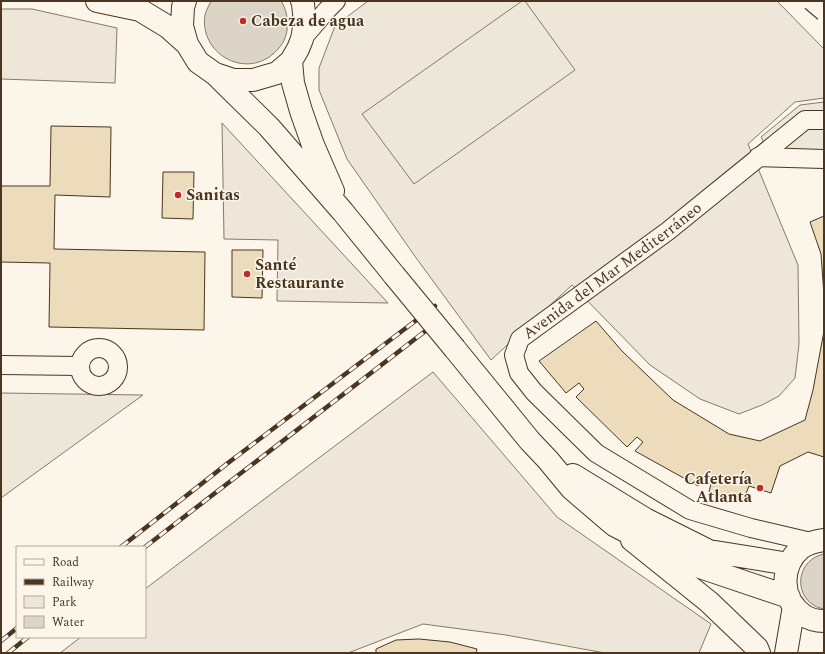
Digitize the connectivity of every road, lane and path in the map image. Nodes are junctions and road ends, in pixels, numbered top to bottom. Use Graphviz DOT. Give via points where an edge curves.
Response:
graph roads {
  1 [pos="97,1"];
  2 [pos="185,1"];
  3 [pos="302,1"];
  4 [pos="336,1"];
  5 [pos="811,1"];
  6 [pos="824,12"];
  7 [pos="302,39"];
  8 [pos="187,44"];
  9 [pos="291,61"];
  10 [pos="215,74"];
  11 [pos="824,120"];
  12 [pos="758,157"];
  13 [pos="824,159"];
  14 [pos="343,212"];
  15 [pos="1,365"];
  16 [pos="79,366"];
  17 [pos="548,460"];
  18 [pos="614,525"];
  19 [pos="817,541"];
  20 [pos="789,564"];
  21 [pos="791,602"];
  22 [pos="824,622"];
  23 [pos="759,653"];
  24 [pos="786,653"];
  1 -- 8 [label="main road" via="140,10 168,27"];
  2 -- 8 [label="main road" via="182,26"];
  3 -- 7 [label="main road" via="305,22"];
  4 -- 7 [label="street"];
  5 -- 6 [label="street, bridge"];
  7 -- 9 [label="main road"];
  8 -- 10 [label="main road" via="198,62"];
  9 -- 10 [label="main road" via="277,73 253,80 233,80"];
  9 -- 14 [label="main road" via="300,111"];
  10 -- 14 [label="main road" via="269,127"];
  11 -- 12 [label="street, Avenida del Mar Mediterráneo" via="805,120"];
  12 -- 13 [label="street"];
  12 -- 19 [label="street, Avenida del Mar Mediterráneo" via="668,231 520,339 514,355 519,373 534,392 596,453 690,510 750,528"];
  14 -- 17 [label="main road, bridge"];
  15 -- 16 [label="street"];
  17 -- 18 [label="main road" via="572,489"];
  17 -- 20 [label="main road" via="645,519 709,551"];
  18 -- 21 [label="main road" via="688,563"];
  18 -- 23 [label="main road" via="709,602 757,648"];
  19 -- 20 [label="main road" via="802,548"];
  20 -- 21 [label="main road" via="785,587"];
  21 -- 22 [label="main road" via="804,615"];
  21 -- 24 [label="main road"];
}
